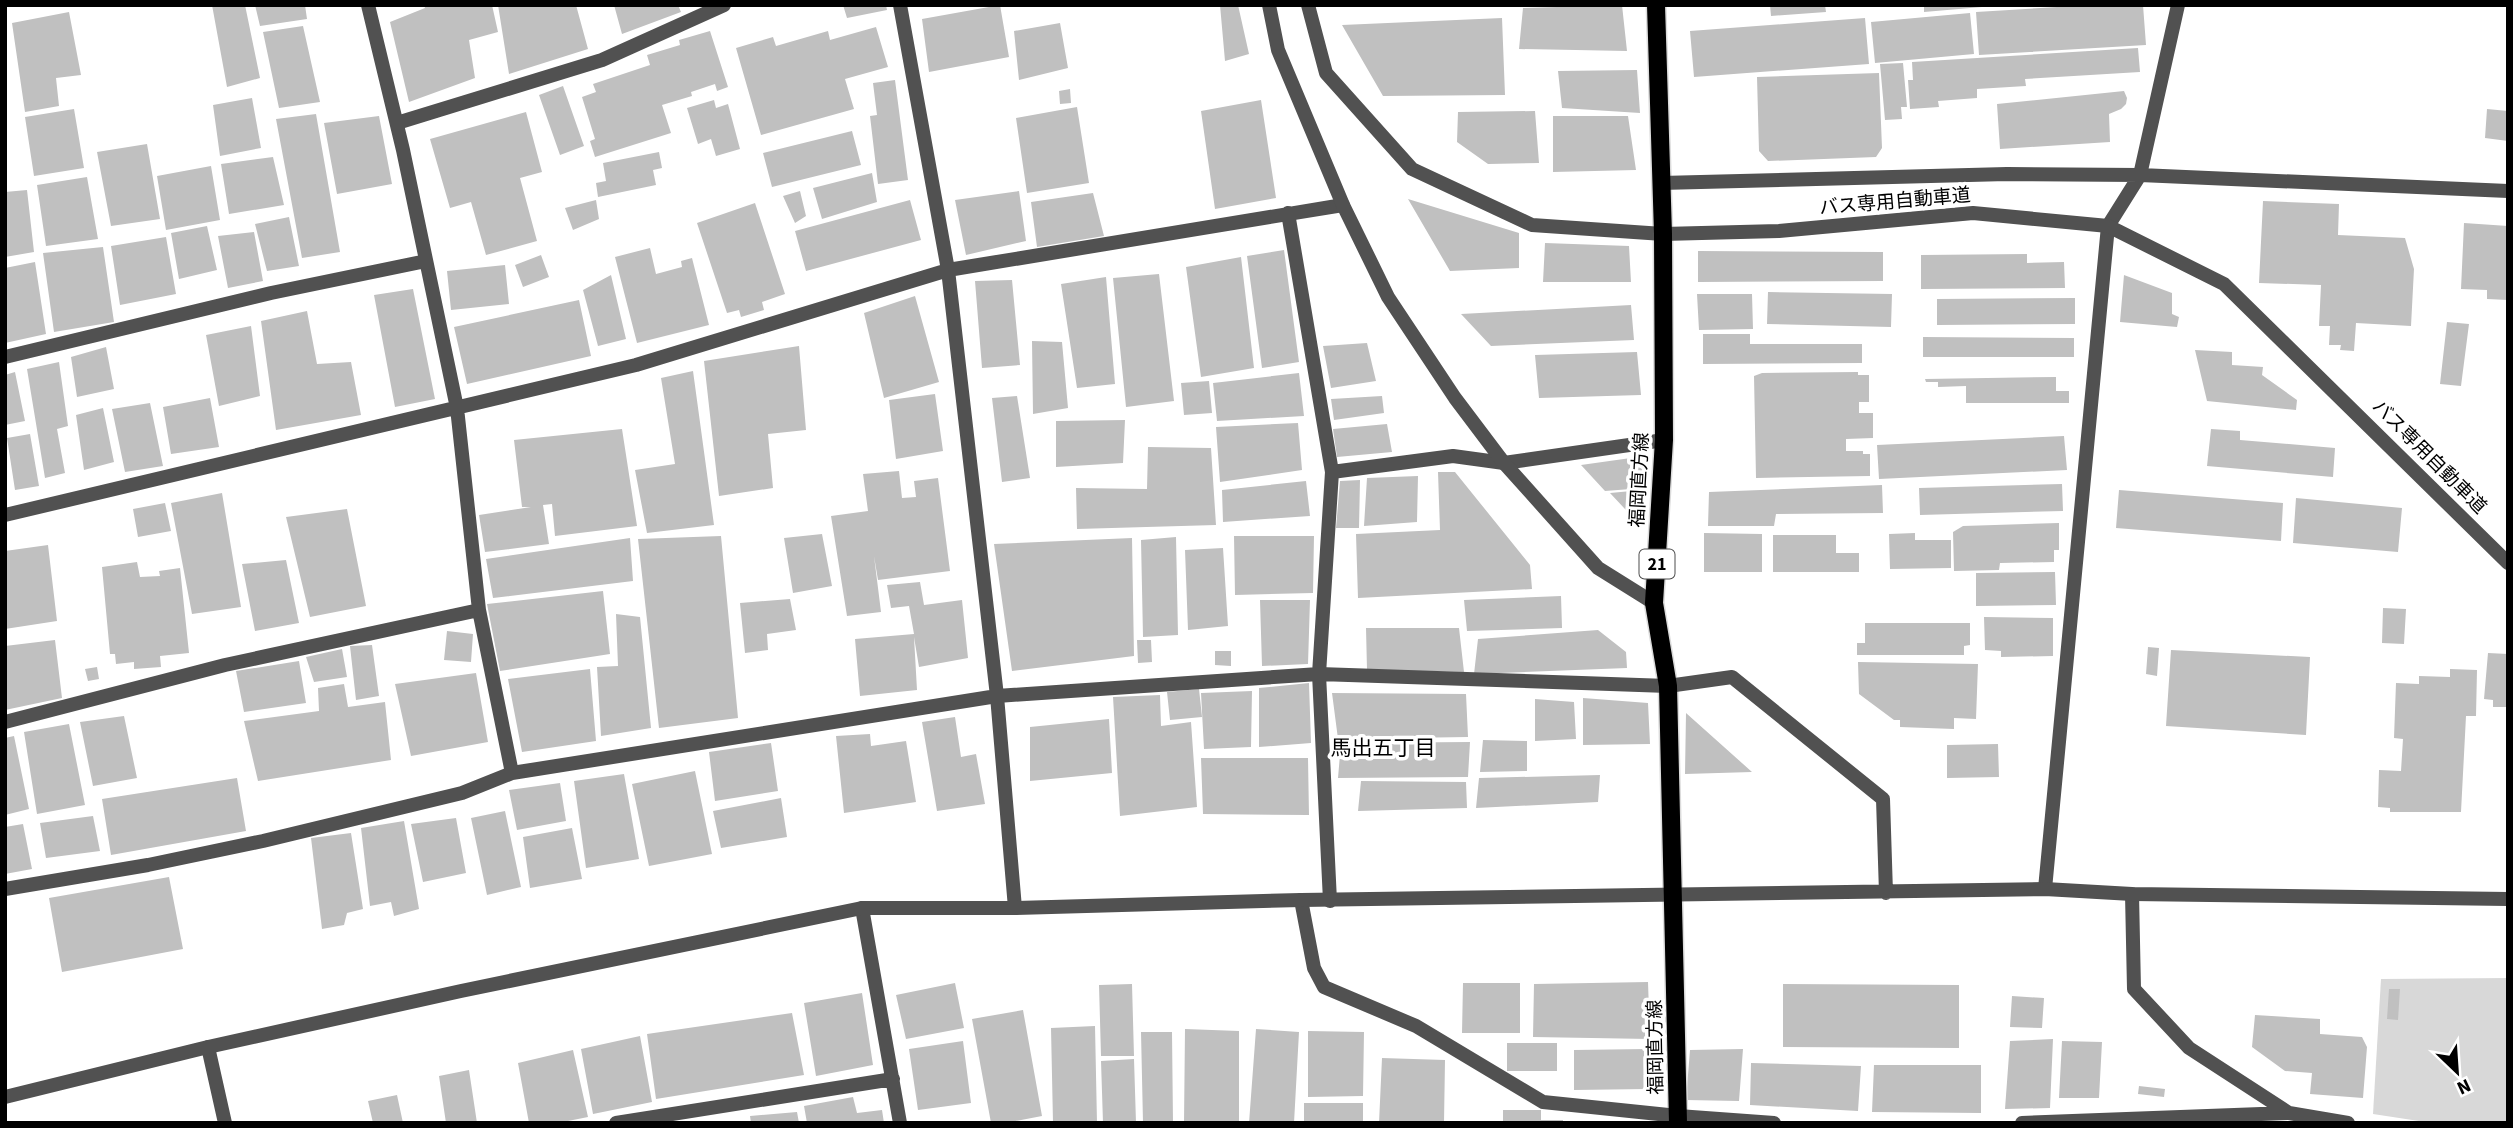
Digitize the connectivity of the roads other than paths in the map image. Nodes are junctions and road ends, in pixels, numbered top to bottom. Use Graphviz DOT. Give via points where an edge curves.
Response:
graph roads {
  1 [pos="368,5"];
  2 [pos="724,5"];
  3 [pos="900,5"];
  4 [pos="1269,5"];
  5 [pos="1308,5"];
  6 [pos="1656,5"];
  7 [pos="2179,5"];
  8 [pos="397,123"];
  9 [pos="2140,175"];
  10 [pos="1661,183"];
  11 [pos="2508,191"];
  12 [pos="1343,205"];
  13 [pos="1288,213"];
  14 [pos="2108,226"];
  15 [pos="1663,234"];
  16 [pos="426,261"];
  17 [pos="948,270"];
  18 [pos="5,357"];
  19 [pos="457,408"];
  20 [pos="1664,439"];
  21 [pos="1504,463"];
  22 [pos="1332,472"];
  23 [pos="5,515"];
  24 [pos="2508,563"];
  25 [pos="1654,603"];
  26 [pos="479,610"];
  27 [pos="1319,674"];
  28 [pos="1668,686"];
  29 [pos="997,695"];
  30 [pos="5,722"];
  31 [pos="512,773"];
  32 [pos="2045,889"];
  33 [pos="5,890"];
  34 [pos="1886,893"];
  35 [pos="2132,894"];
  36 [pos="1674,895"];
  37 [pos="1301,900"];
  38 [pos="2508,900"];
  39 [pos="1330,901"];
  40 [pos="863,908"];
  41 [pos="1015,908"];
  42 [pos="208,1047"];
  43 [pos="893,1079"];
  44 [pos="5,1097"];
  45 [pos="2292,1118"];
  46 [pos="1678,1120"];
  47 [pos="225,1123"];
  48 [pos="616,1123"];
  49 [pos="900,1123"];
  50 [pos="1774,1123"];
  51 [pos="2022,1123"];
  52 [pos="2348,1123"];
  1 -- 8 [label="street"];
  2 -- 8 [label="street" via="602,60"];
  3 -- 17 [label="street"];
  4 -- 12 [label="street" via="1278,50"];
  5 -- 15 [label="street, バス専用自動車道" via="1326,73 1412,169 1532,225"];
  6 -- 10 [label="main road, 福岡直方線 / 21"];
  7 -- 9 [label="street"];
  8 -- 16 [label="street"];
  9 -- 10 [label="street" via="2007,173"];
  9 -- 11 [label="street"];
  9 -- 14 [label="street"];
  10 -- 15 [label="main road, 福岡直方線 / 21"];
  12 -- 13 [label="street"];
  12 -- 21 [label="street" via="1388,297"];
  13 -- 17 [label="street"];
  13 -- 22 [label="street"];
  14 -- 15 [label="street, バス専用自動車道" via="1973,214 1779,231"];
  14 -- 24 [label="street, バス専用自動車道" via="2224,284"];
  14 -- 32 [label="street"];
  15 -- 20 [label="main road, 福岡直方線 / 21"];
  16 -- 18 [label="street"];
  16 -- 19 [label="street"];
  17 -- 19 [label="street" via="636,365"];
  17 -- 29 [label="street"];
  19 -- 23 [label="street"];
  19 -- 26 [label="street"];
  20 -- 21 [label="street"];
  20 -- 25 [label="main road, 福岡直方線 / 21"];
  21 -- 22 [label="street" via="1453,456"];
  21 -- 25 [label="street" via="1598,568"];
  22 -- 27 [label="street"];
  25 -- 28 [label="main road, 福岡直方線 / 21"];
  26 -- 30 [label="street" via="226,665"];
  26 -- 31 [label="street"];
  27 -- 28 [label="street"];
  27 -- 29 [label="street"];
  27 -- 39 [label="street"];
  28 -- 34 [label="street" via="1732,677 1884,799"];
  28 -- 36 [label="main road, 福岡直方線 / 21"];
  29 -- 31 [label="street"];
  29 -- 41 [label="street"];
  31 -- 33 [label="street" via="463,793 263,841"];
  32 -- 34 [label="street"];
  32 -- 35 [label="street"];
  34 -- 36 [label="street"];
  35 -- 38 [label="street"];
  35 -- 45 [label="street" via="2134,989 2189,1048"];
  36 -- 39 [label="street"];
  36 -- 46 [label="main road, 福岡直方線 / 21"];
  37 -- 39 [label="street"];
  37 -- 41 [label="street"];
  37 -- 46 [label="street" via="1314,968 1324,987 1416,1026 1543,1102"];
  40 -- 41 [label="street"];
  40 -- 42 [label="street"];
  40 -- 43 [label="street"];
  42 -- 44 [label="street"];
  42 -- 47 [label="street"];
  43 -- 48 [label="street"];
  43 -- 49 [label="street"];
  45 -- 51 [label="street" via="2246,1114"];
  45 -- 52 [label="street"];
  46 -- 50 [label="street"];
}
